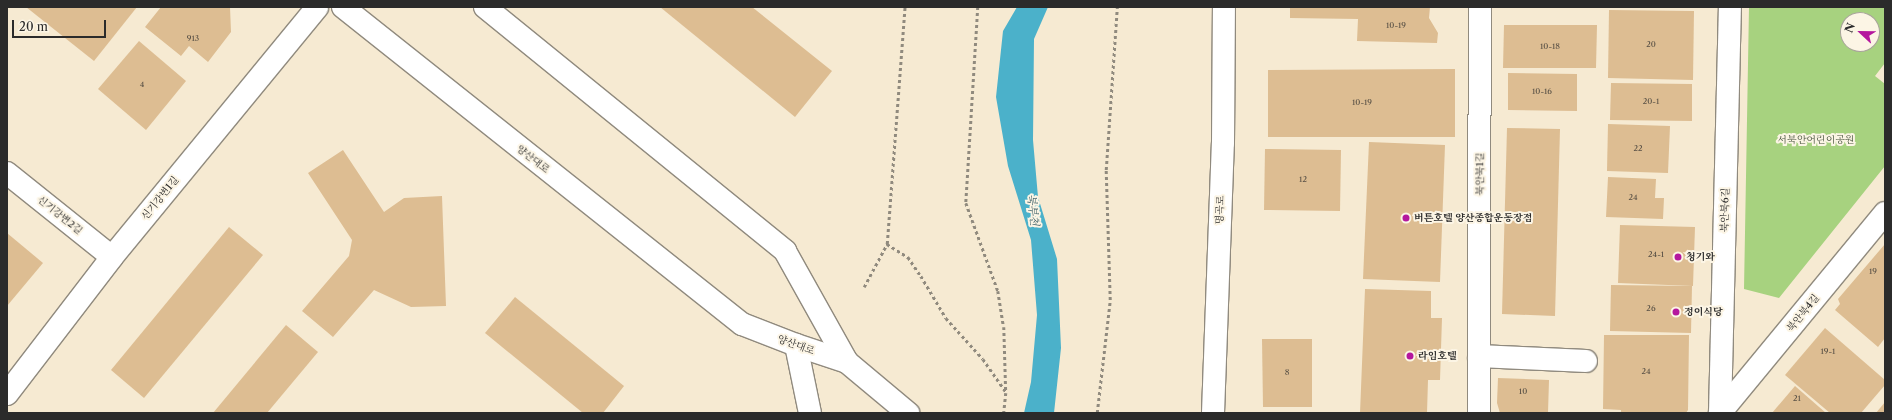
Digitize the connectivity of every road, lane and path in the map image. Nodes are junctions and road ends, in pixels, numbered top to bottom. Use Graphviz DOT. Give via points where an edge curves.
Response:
graph roads {
  1 [pos="317,7"];
  2 [pos="343,7"];
  3 [pos="485,7"];
  4 [pos="905,7"];
  5 [pos="978,7"];
  6 [pos="1116,7"];
  7 [pos="1224,7"];
  8 [pos="1480,7"];
  9 [pos="1730,7"];
  10 [pos="7,173"];
  11 [pos="1885,213"];
  12 [pos="887,244"];
  13 [pos="112,256"];
  14 [pos="864,288"];
  15 [pos="796,345"];
  16 [pos="1479,356"];
  17 [pos="1586,361"];
  18 [pos="847,362"];
  19 [pos="1006,392"];
  20 [pos="7,394"];
  21 [pos="810,413"];
  22 [pos="908,413"];
  23 [pos="1004,413"];
  24 [pos="1097,413"];
  25 [pos="1213,413"];
  26 [pos="1479,413"];
  27 [pos="1720,413"];
  1 -- 13 [label="street, 신기강변1길"];
  2 -- 15 [label="street, 양산대로" via="742,324"];
  3 -- 18 [label="street" via="785,251"];
  4 -- 12 [label="path"];
  5 -- 19 [label="path" via="966,203 998,291 1004,326"];
  6 -- 24 [label="path" via="1106,170 1110,300"];
  7 -- 25 [label="street, 명곡로" via="1223,143"];
  8 -- 16 [label="street, 북안북1길"];
  9 -- 27 [label="street, 북안북6길"];
  10 -- 13 [label="street, 신기강변2길"];
  11 -- 27 [label="street, 북안북4길"];
  12 -- 14 [label="path"];
  12 -- 19 [label="path" via="908,257 946,318 983,359"];
  13 -- 20 [label="street, 신기강변1길"];
  15 -- 18 [label="street, 양산대로"];
  15 -- 21 [label="street"];
  16 -- 17 [label="street"];
  16 -- 26 [label="street, 북안북1길"];
  18 -- 22 [label="street"];
  19 -- 23 [label="path"];
}
